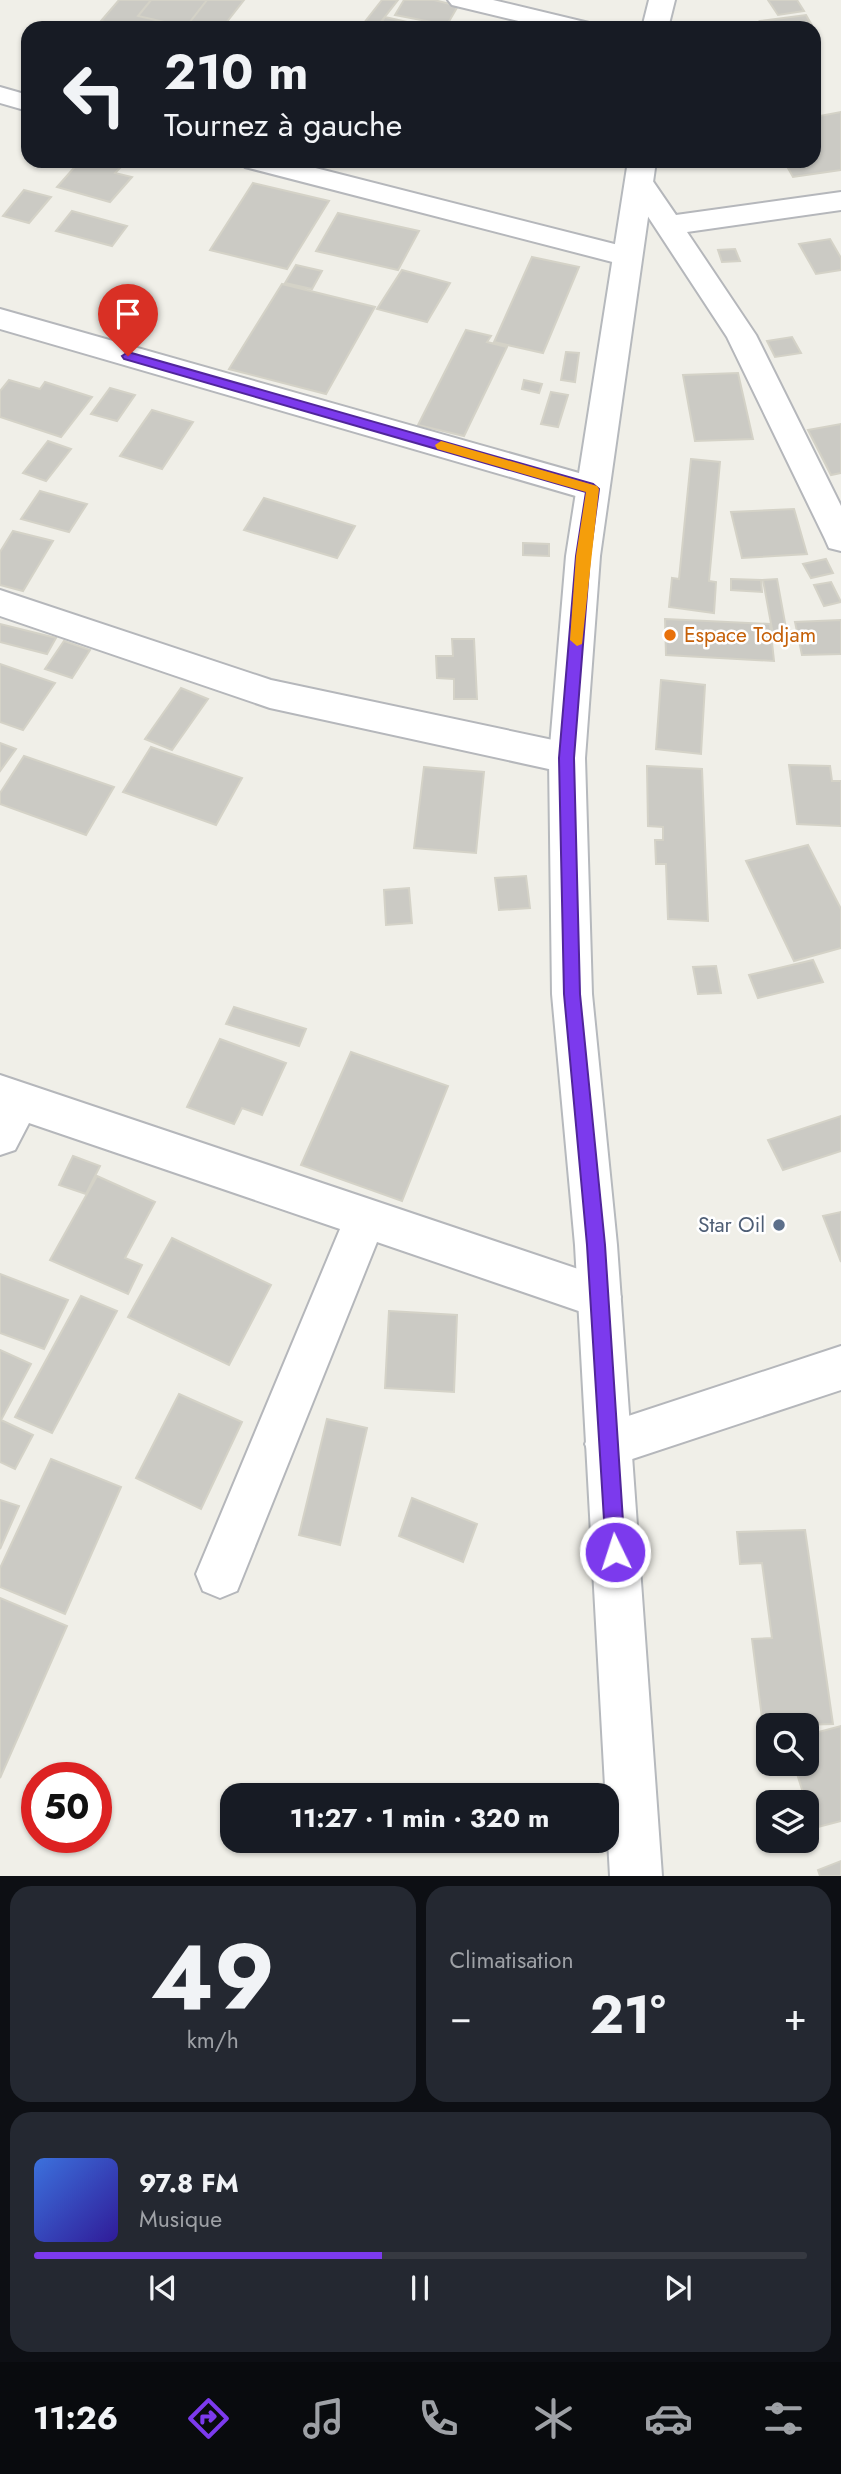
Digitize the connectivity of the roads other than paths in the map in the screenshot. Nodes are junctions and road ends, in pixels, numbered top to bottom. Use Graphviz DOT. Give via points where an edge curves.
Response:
graph roads {
  1 [pos="461,0"];
  2 [pos="662,0"];
  3 [pos="550,21"];
  4 [pos="657,21"];
  5 [pos="0,95"];
  6 [pos="21,101"];
  7 [pos="282,168"];
  8 [pos="641,172"];
  9 [pos="841,201"];
  10 [pos="669,225"];
  11 [pos="628,257"];
  12 [pos="0,319"];
  13 [pos="593,489"];
  14 [pos="841,539"];
  15 [pos="0,603"];
  16 [pos="567,758"];
  17 [pos="10,1097"];
  18 [pos="0,1136"];
  19 [pos="366,1218"];
  20 [pos="599,1297"];
  21 [pos="841,1368"];
  22 [pos="608,1444"];
  23 [pos="220,1574"];
  24 [pos="636,1875"];
  1 -- 3 [label="street"];
  2 -- 4 [label="street"];
  5 -- 6 [label="street"];
  7 -- 11 [label="street"];
  8 -- 10 [label="street"];
  8 -- 11 [label="street"];
  9 -- 10 [label="street"];
  10 -- 14 [label="street" via="741,335"];
  11 -- 13 [label="street"];
  12 -- 13 [label="street"];
  13 -- 16 [label="street" via="583,556"];
  15 -- 16 [label="street" via="270,694"];
  16 -- 20 [label="street" via="572,994"];
  17 -- 18 [label="street"];
  17 -- 19 [label="street"];
  19 -- 20 [label="street"];
  19 -- 23 [label="street"];
  20 -- 22 [label="street"];
  21 -- 22 [label="street"];
  22 -- 24 [label="street"];
}
